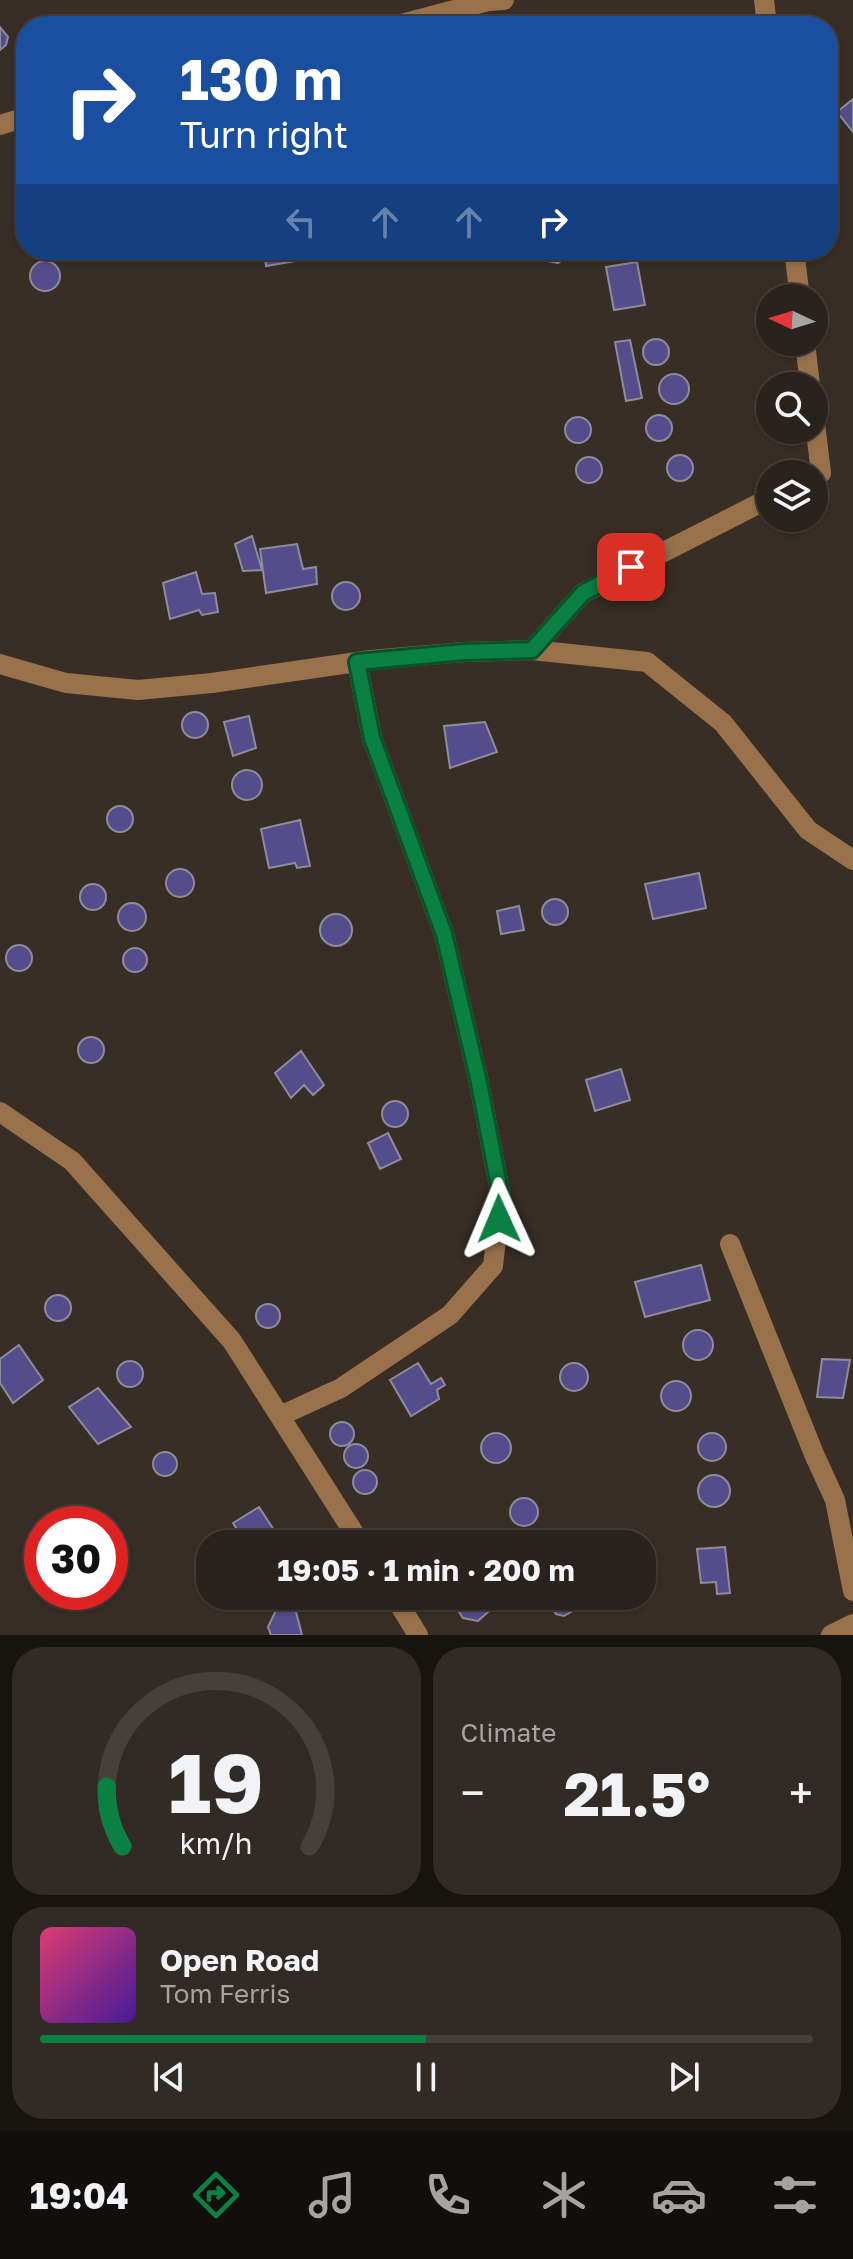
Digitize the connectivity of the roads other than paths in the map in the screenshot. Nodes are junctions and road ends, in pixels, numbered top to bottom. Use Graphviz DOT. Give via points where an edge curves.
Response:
graph roads {
  1 [pos="504,0"];
  2 [pos="432,16"];
  3 [pos="795,260"];
  4 [pos="798,284"];
  5 [pos="756,505"];
  6 [pos="532,650"];
  7 [pos="357,662"];
  8 [pos="0,664"];
  9 [pos="853,860"];
  10 [pos="0,1112"];
  11 [pos="730,1244"];
  12 [pos="280,1416"];
  13 [pos="352,1530"];
  14 [pos="853,1591"];
  15 [pos="403,1610"];
  16 [pos="853,1624"];
  17 [pos="418,1635"];
  18 [pos="831,1635"];
  1 -- 2 [label="street"];
  3 -- 4 [label="street"];
  5 -- 6 [label="street" via="583,593"];
  6 -- 7 [label="street"];
  6 -- 9 [label="street" via="647,662 723,723 808,830"];
  7 -- 8 [label="street" via="138,690 66,683"];
  7 -- 12 [label="street" via="372,738 444,934 501,1196 493,1266 450,1315 341,1388"];
  10 -- 12 [label="street" via="72,1161 232,1341"];
  11 -- 14 [label="street" via="835,1500"];
  12 -- 13 [label="street"];
  15 -- 17 [label="street"];
  16 -- 18 [label="street"];
}
